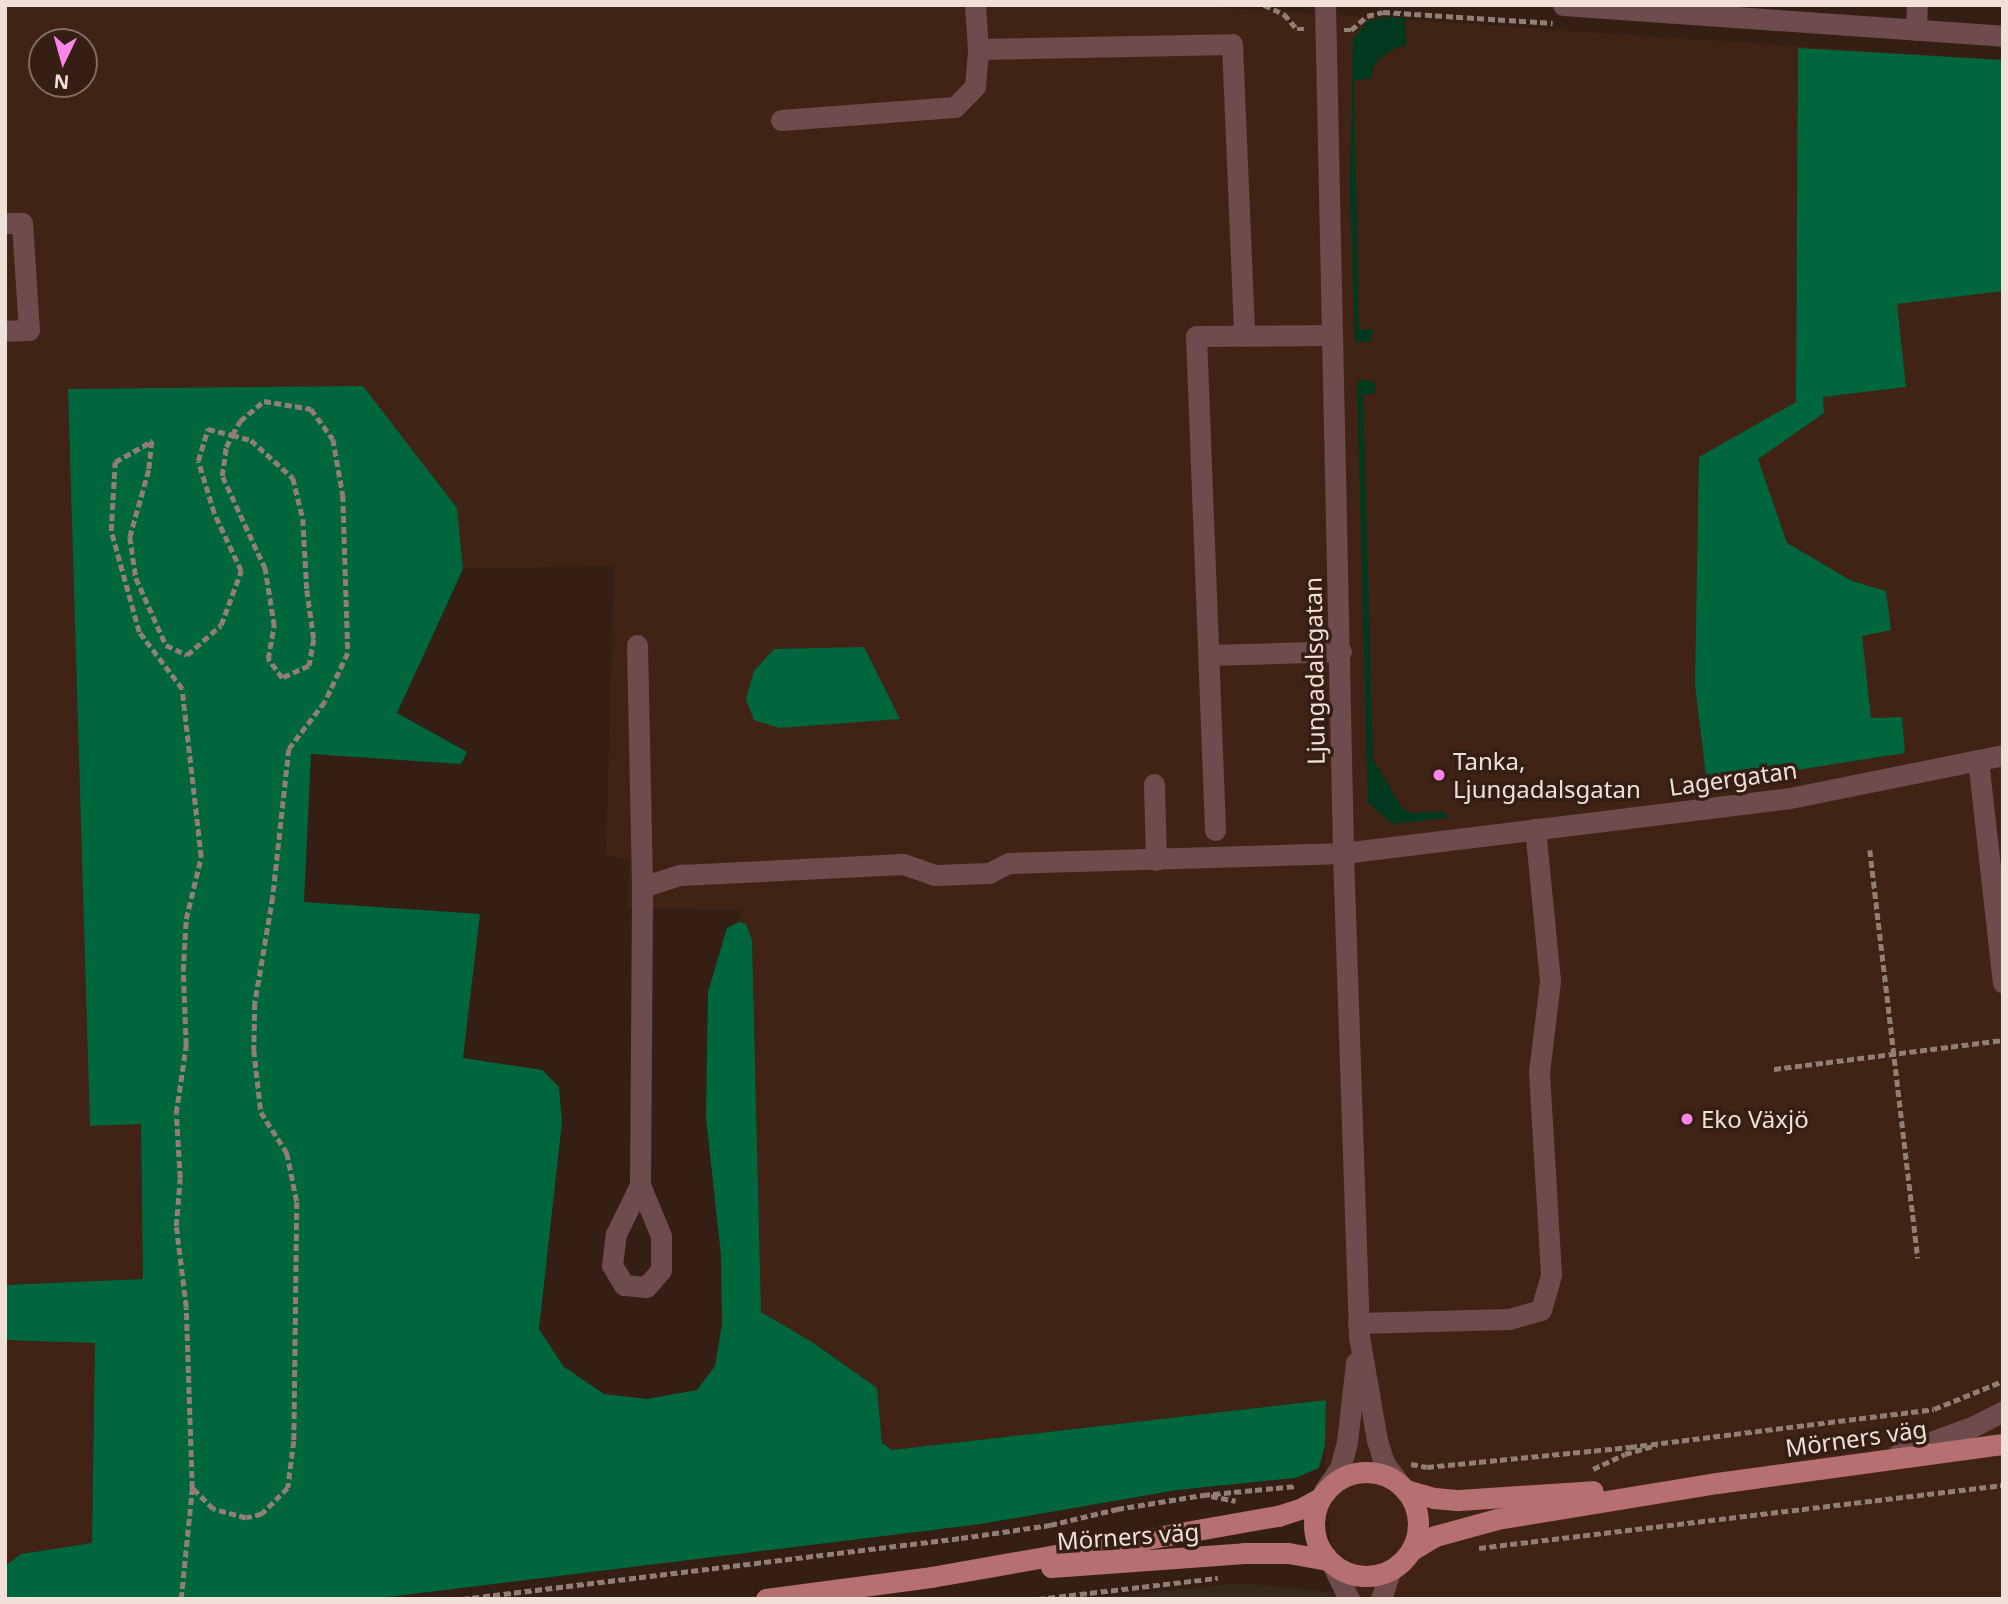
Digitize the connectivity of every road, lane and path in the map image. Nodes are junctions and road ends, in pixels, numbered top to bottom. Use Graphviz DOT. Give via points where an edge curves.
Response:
graph roads {
  1 [pos="975,5"];
  2 [pos="1325,5"];
  3 [pos="1563,5"];
  4 [pos="1917,5"];
  5 [pos="1916,30"];
  6 [pos="2003,36"];
  7 [pos="978,49"];
  8 [pos="780,120"];
  9 [pos="5,223"];
  10 [pos="5,331"];
  11 [pos="1332,335"];
  12 [pos="1244,336"];
  13 [pos="232,435"];
  14 [pos="637,645"];
  15 [pos="1341,651"];
  16 [pos="1209,655"];
  17 [pos="2003,755"];
  18 [pos="1978,760"];
  19 [pos="1154,784"];
  20 [pos="1535,829"];
  21 [pos="1216,830"];
  22 [pos="1870,850"];
  23 [pos="1343,853"];
  24 [pos="1156,860"];
  25 [pos="642,887"];
  26 [pos="2003,983"];
  27 [pos="2003,1040"];
  28 [pos="1894,1054"];
  29 [pos="1774,1069"];
  30 [pos="640,1185"];
  31 [pos="1918,1258"];
  32 [pos="1359,1330"];
  33 [pos="2003,1381"];
  34 [pos="2003,1411"];
  35 [pos="1674,1440"];
  36 [pos="2003,1444"];
  37 [pos="1406,1460"];
  38 [pos="1877,1461"];
  39 [pos="1587,1473"];
  40 [pos="1717,1483"];
  41 [pos="2003,1485"];
  42 [pos="1403,1486"];
  43 [pos="192,1488"];
  44 [pos="1316,1491"];
  45 [pos="1412,1550"];
  46 [pos="1466,1550"];
  47 [pos="1329,1562"];
  48 [pos="1390,1571"];
  49 [pos="931,1577"];
  50 [pos="1223,1578"];
  51 [pos="181,1599"];
  52 [pos="462,1599"];
  53 [pos="766,1599"];
  54 [pos="1038,1599"];
  55 [pos="1349,1599"];
  56 [pos="1381,1599"];
  1 -- 7 [label="street"];
  2 -- 11 [label="street, Ljungadalsgatan"];
  3 -- 5 [label="street"];
  4 -- 5 [label="street"];
  5 -- 6 [label="street"];
  7 -- 8 [label="street" via="975,86 955,107"];
  7 -- 12 [label="street" via="1232,44"];
  9 -- 10 [label="street" via="22,223 29,330"];
  11 -- 12 [label="street"];
  11 -- 15 [label="street, Ljungadalsgatan"];
  12 -- 16 [label="street" via="1196,335"];
  13 -- 13 [label="path" via="251,440 293,478 303,519 314,639 309,666 282,678 268,659 274,626 265,569 222,476"];
  13 -- 43 [label="path" via="240,421 264,401 311,409 333,439 343,495 348,653 325,702 289,748 274,897 255,1003 254,1050 261,1112 287,1153 297,1202 294,1441 288,1488 262,1514 246,1518 214,1509"];
  13 -- 43 [label="path" via="208,429 198,461 214,513 241,572 221,625 187,655 166,645 136,578 130,537 149,470 152,441 115,463 111,531 139,632 182,689 201,857 186,919 186,1045 176,1113 180,1178 176,1226 186,1307"];
  14 -- 25 [label="street"];
  15 -- 16 [label="street"];
  15 -- 23 [label="street, Ljungadalsgatan"];
  16 -- 21 [label="street"];
  17 -- 18 [label="street, Lagergatan"];
  18 -- 20 [label="street, Lagergatan" via="1790,798"];
  18 -- 26 [label="street"];
  19 -- 24 [label="street"];
  20 -- 23 [label="street, Lagergatan"];
  20 -- 32 [label="street" via="1550,981 1539,1072 1550,1274 1541,1310 1509,1319"];
  22 -- 28 [label="path"];
  23 -- 24 [label="street, Lagergatan"];
  23 -- 32 [label="street, Ljungadalsgatan"];
  24 -- 25 [label="street, Lagergatan" via="1010,863 989,873 935,875 903,864 680,875"];
  25 -- 30 [label="street"];
  27 -- 28 [label="path"];
  28 -- 29 [label="path"];
  28 -- 31 [label="path"];
  32 -- 42 [label="street, Ljungadalsgatan" via="1377,1440 1384,1463"];
  32 -- 44 [label="street, Ljungadalsgatan" via="1347,1442 1340,1468"];
  33 -- 35 [label="path" via="1934,1409"];
  34 -- 38 [label="street"];
  35 -- 37 [label="path" via="1427,1467"];
  35 -- 39 [label="path" via="1625,1454"];
  36 -- 38 [label="main road, Mörners väg"];
  38 -- 40 [label="main road, Mörners väg"];
  40 -- 42 [label="main road, Mörners väg" via="1459,1500 1434,1498"];
  40 -- 45 [label="main road, Mörners väg" via="1497,1519 1435,1536"];
  41 -- 46 [label="path"];
  42 -- 44 [label="main road" via="1385,1474 1363,1471"];
  42 -- 45 [label="main road" via="1419,1518"];
  43 -- 51 [label="path"];
  44 -- 47 [label="main road" via="1313,1531"];
  44 -- 49 [label="main road, Mörners väg" via="1302,1508 1278,1516"];
  44 -- 52 [label="path" via="1203,1495 1117,1508 1051,1525"];
  45 -- 48 [label="main road"];
  47 -- 48 [label="main road" via="1348,1574 1371,1577"];
  47 -- 49 [label="main road, Mörners väg" via="1288,1553 1244,1553"];
  47 -- 55 [label="street"];
  48 -- 56 [label="street"];
  49 -- 53 [label="main road, Mörners väg"];
  50 -- 54 [label="path"];
}
